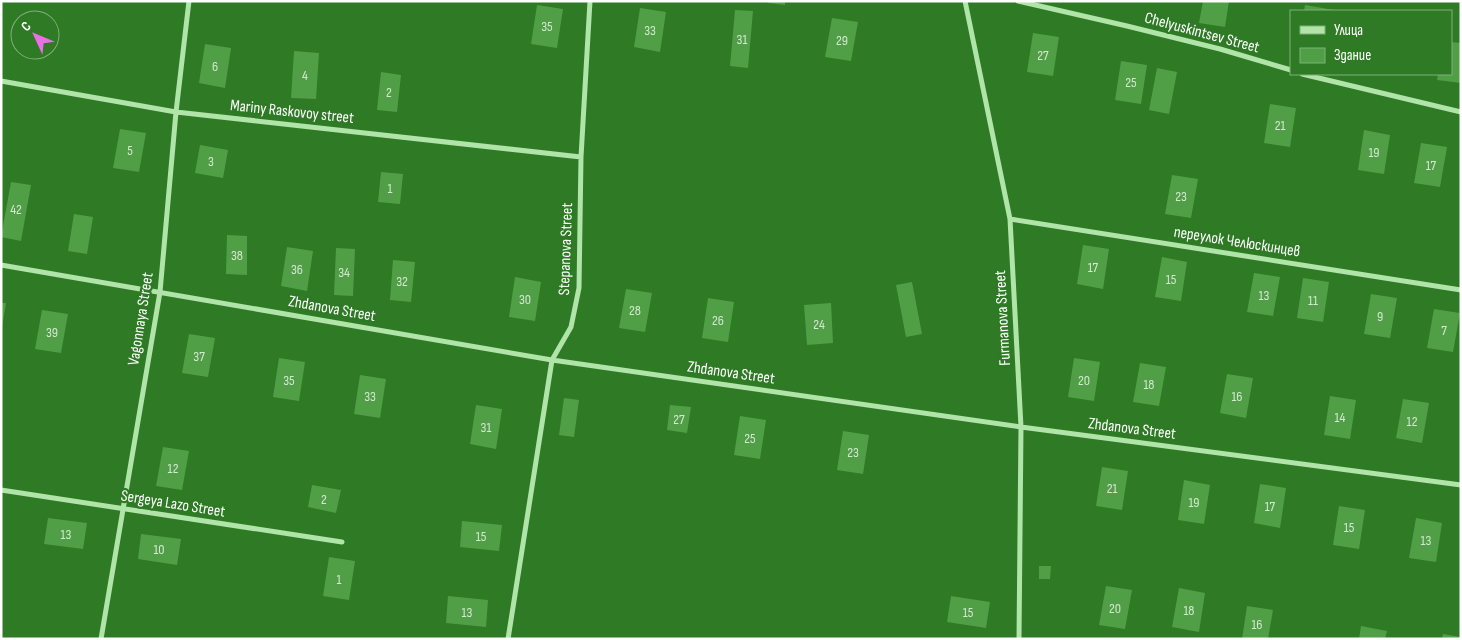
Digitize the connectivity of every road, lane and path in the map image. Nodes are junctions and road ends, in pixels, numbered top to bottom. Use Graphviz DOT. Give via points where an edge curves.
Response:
graph roads {
  1 [pos="189,1"];
  2 [pos="590,1"];
  3 [pos="965,1"];
  4 [pos="1018,1"];
  5 [pos="1290,70"];
  6 [pos="1306,75"];
  7 [pos="1,81"];
  8 [pos="176,112"];
  9 [pos="1461,112"];
  10 [pos="580,157"];
  11 [pos="1010,219"];
  12 [pos="1,265"];
  13 [pos="1461,290"];
  14 [pos="160,292"];
  15 [pos="552,360"];
  16 [pos="1021,427"];
  17 [pos="1461,485"];
  18 [pos="1,490"];
  19 [pos="122,509"];
  20 [pos="342,542"];
  21 [pos="101,639"];
  22 [pos="508,639"];
  23 [pos="1019,639"];
  1 -- 8 [label="street, Vagonnaya Street"];
  2 -- 10 [label="street, Stepanova Street"];
  3 -- 11 [label="street, Furmanova Street"];
  4 -- 5 [label="street, Chelyuskintsev Street" via="1220,49"];
  6 -- 9 [label="street"];
  7 -- 8 [label="street, Mariny Raskovoy street"];
  8 -- 10 [label="street, Mariny Raskovoy street"];
  8 -- 14 [label="street, Vagonnaya Street"];
  10 -- 15 [label="street, Stepanova Street" via="579,288 571,327"];
  11 -- 13 [label="street, переулок Челюскинцев"];
  11 -- 16 [label="street, Furmanova Street"];
  12 -- 14 [label="street, Zhdanova Street"];
  14 -- 15 [label="street, Zhdanova Street"];
  14 -- 19 [label="street, Vagonnaya Street"];
  15 -- 16 [label="street, Zhdanova Street"];
  15 -- 22 [label="street, Stepanova Street"];
  16 -- 17 [label="street, Zhdanova Street"];
  16 -- 23 [label="street, Furmanova Street"];
  18 -- 19 [label="street, Sergeya Lazo Street"];
  19 -- 20 [label="street, Sergeya Lazo Street"];
  19 -- 21 [label="street, Vagonnaya Street"];
}
